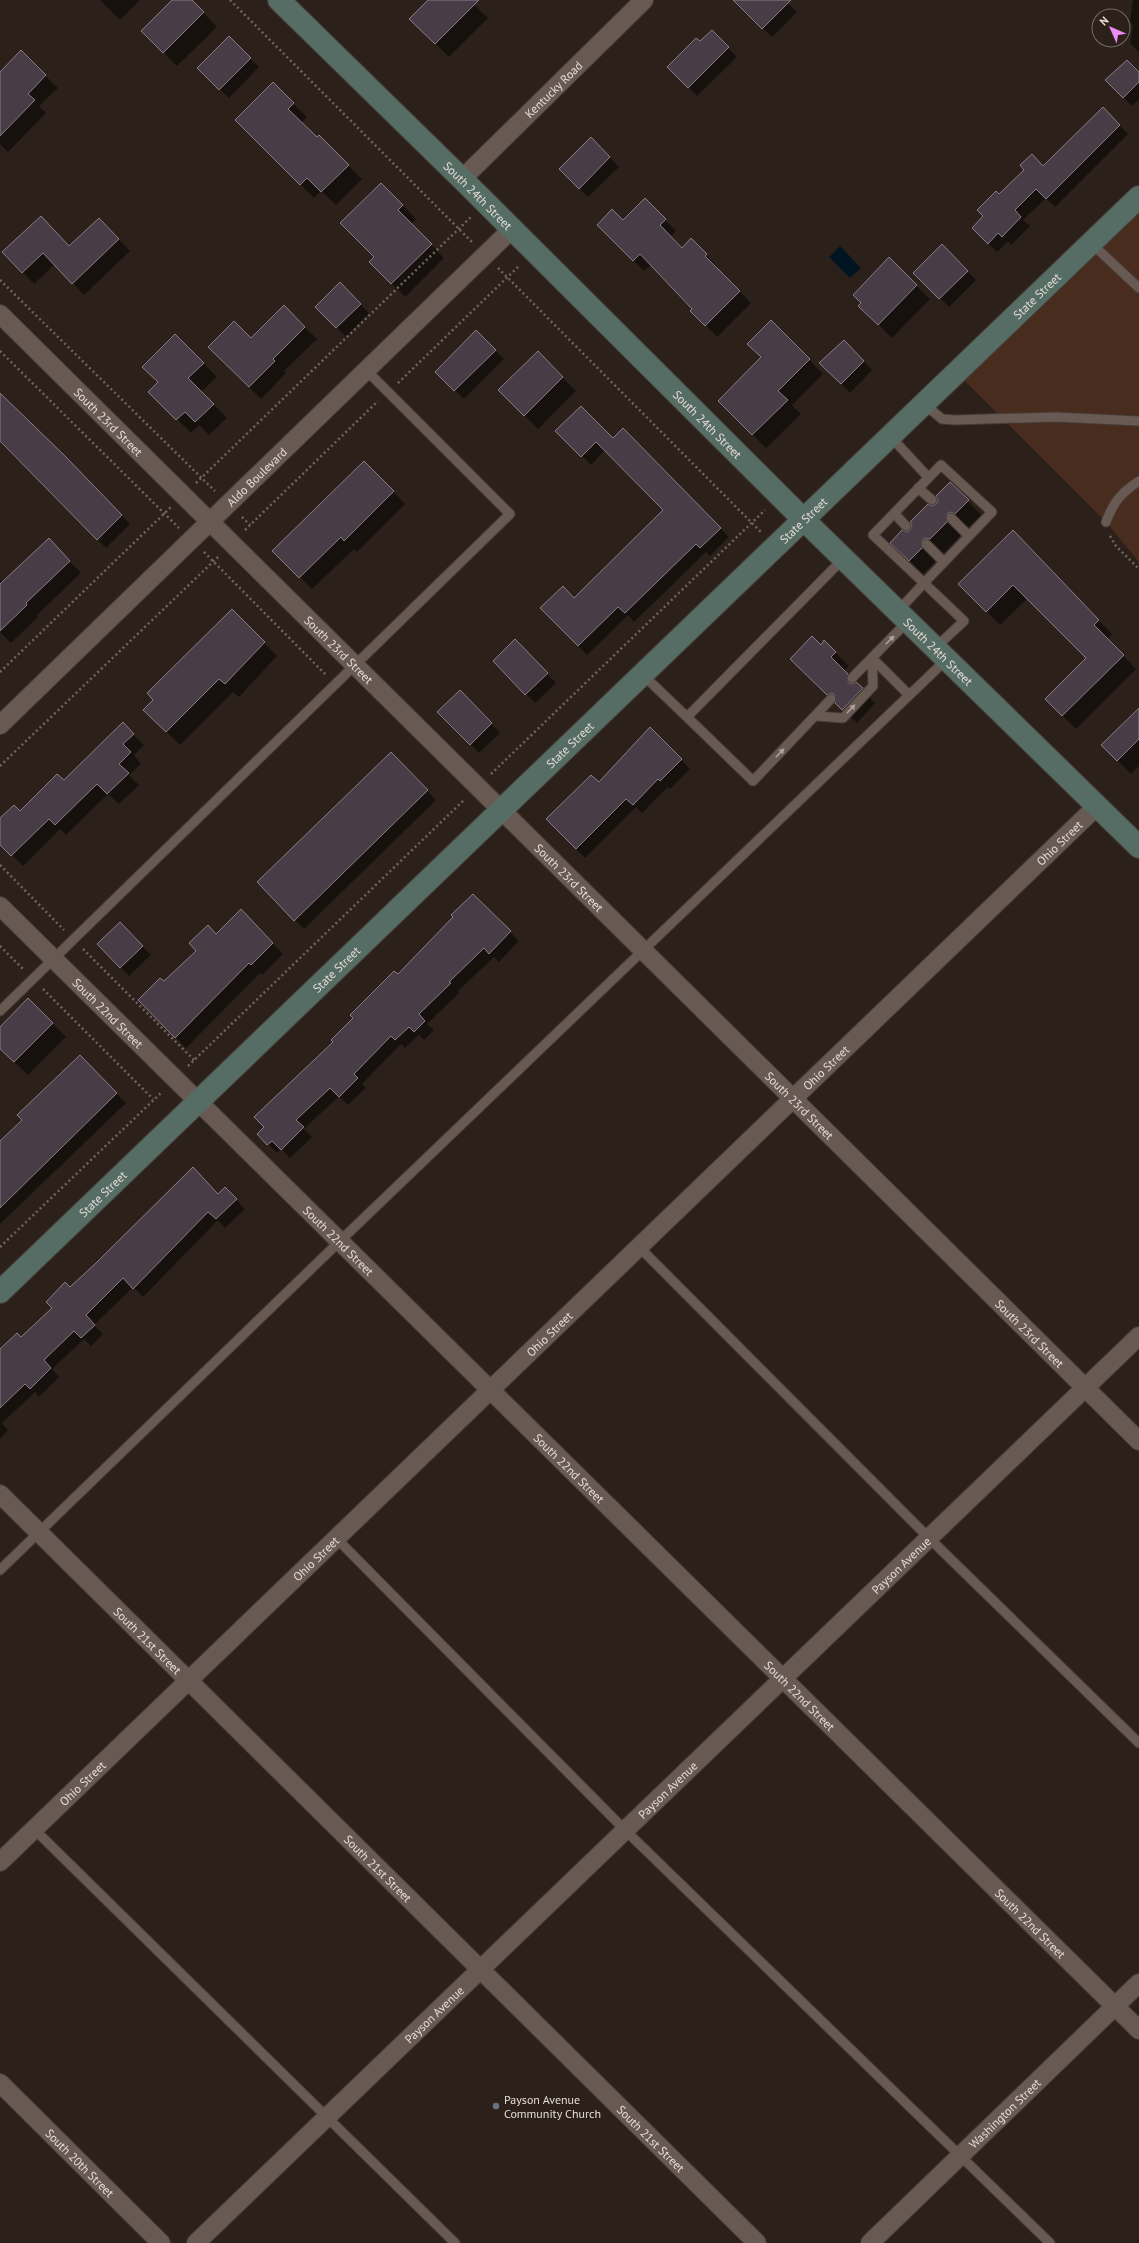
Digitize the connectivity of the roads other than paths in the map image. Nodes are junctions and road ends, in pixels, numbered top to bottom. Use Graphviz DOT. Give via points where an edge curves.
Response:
graph roads {
  1 [pos="279,0"];
  2 [pos="644,0"];
  3 [pos="462,179"];
  4 [pos="1139,197"];
  5 [pos="512,229"];
  6 [pos="1091,243"];
  7 [pos="1139,288"];
  8 [pos="0,314"];
  9 [pos="366,370"];
  10 [pos="923,403"];
  11 [pos="1139,421"];
  12 [pos="890,436"];
  13 [pos="928,477"];
  14 [pos="1139,480"];
  15 [pos="918,488"];
  16 [pos="932,500"];
  17 [pos="894,513"];
  18 [pos="951,518"];
  19 [pos="803,519"];
  20 [pos="210,522"];
  21 [pos="1106,522"];
  22 [pos="906,526"];
  23 [pos="969,536"];
  24 [pos="926,544"];
  25 [pos="844,558"];
  26 [pos="944,562"];
  27 [pos="924,583"];
  28 [pos="903,616"];
  29 [pos="941,654"];
  30 [pos="872,658"];
  31 [pos="354,665"];
  32 [pos="642,674"];
  33 [pos="852,678"];
  34 [pos="909,695"];
  35 [pos="831,699"];
  36 [pos="816,716"];
  37 [pos="687,717"];
  38 [pos="0,724"];
  39 [pos="1097,806"];
  40 [pos="500,811"];
  41 [pos="1139,846"];
  42 [pos="0,906"];
  43 [pos="642,950"];
  44 [pos="54,959"];
  45 [pos="0,1012"];
  46 [pos="793,1098"];
  47 [pos="198,1101"];
  48 [pos="340,1241"];
  49 [pos="639,1247"];
  50 [pos="0,1292"];
  51 [pos="1139,1336"];
  52 [pos="1085,1387"];
  53 [pos="490,1390"];
  54 [pos="1139,1440"];
  55 [pos="0,1494"];
  56 [pos="39,1533"];
  57 [pos="336,1538"];
  58 [pos="929,1538"];
  59 [pos="0,1570"];
  60 [pos="188,1680"];
  61 [pos="782,1680"];
  62 [pos="1139,1743"];
  63 [pos="34,1829"];
  64 [pos="625,1830"];
  65 [pos="0,1862"];
  66 [pos="481,1969"];
  67 [pos="1139,1983"];
  68 [pos="1115,2006"];
  69 [pos="1139,2030"];
  70 [pos="0,2083"];
  71 [pos="327,2117"];
  72 [pos="960,2156"];
  73 [pos="161,2243"];
  74 [pos="196,2243"];
  75 [pos="455,2243"];
  76 [pos="757,2243"];
  77 [pos="870,2243"];
  78 [pos="1050,2243"];
  1 -- 3 [label="street, South 24th Street"];
  2 -- 3 [label="street, Kentucky Road"];
  3 -- 5 [label="street, South 24th Street"];
  4 -- 6 [label="street, State Street"];
  5 -- 9 [label="street, Aldo Boulevard"];
  5 -- 19 [label="street, South 24th Street"];
  6 -- 7 [label="lane"];
  6 -- 10 [label="street, State Street"];
  8 -- 20 [label="street, South 23rd Street"];
  9 -- 20 [label="street, Aldo Boulevard"];
  9 -- 31 [label="lane" via="510,514"];
  10 -- 11 [label="lane" via="942,419 1055,417"];
  10 -- 12 [label="street, State Street"];
  12 -- 13 [label="lane"];
  12 -- 19 [label="street, State Street"];
  13 -- 15 [label="lane"];
  13 -- 23 [label="lane" via="941,465 992,512"];
  14 -- 21 [label="lane" via="1112,504"];
  15 -- 16 [label="lane"];
  15 -- 17 [label="lane"];
  17 -- 22 [label="lane"];
  17 -- 27 [label="lane" via="873,534"];
  18 -- 23 [label="lane"];
  19 -- 25 [label="street, South 24th Street"];
  19 -- 32 [label="street, State Street"];
  20 -- 31 [label="street, South 23rd Street"];
  20 -- 38 [label="street, Aldo Boulevard"];
  23 -- 26 [label="lane"];
  24 -- 26 [label="lane"];
  25 -- 28 [label="street, South 24th Street"];
  25 -- 37 [label="lane"];
  26 -- 27 [label="lane"];
  27 -- 28 [label="lane"];
  27 -- 29 [label="lane" via="964,622"];
  28 -- 29 [label="street, South 24th Street"];
  30 -- 28 [label="lane, one-way"];
  29 -- 34 [label="lane"];
  29 -- 39 [label="street, South 24th Street"];
  30 -- 33 [label="lane"];
  30 -- 34 [label="lane"];
  36 -- 30 [label="lane, one-way" via="843,718 873,686"];
  31 -- 40 [label="street, South 23rd Street"];
  31 -- 44 [label="lane"];
  32 -- 37 [label="lane"];
  32 -- 40 [label="street, State Street"];
  34 -- 43 [label="lane"];
  35 -- 36 [label="lane"];
  37 -- 36 [label="lane, one-way" via="753,781"];
  39 -- 41 [label="street, South 24th Street"];
  39 -- 46 [label="street, Ohio Street"];
  40 -- 43 [label="street, South 23rd Street"];
  40 -- 47 [label="street, State Street"];
  42 -- 44 [label="street, South 22nd Street"];
  43 -- 46 [label="street, South 23rd Street"];
  43 -- 48 [label="lane"];
  44 -- 45 [label="lane"];
  44 -- 47 [label="street, South 22nd Street"];
  46 -- 49 [label="street, Ohio Street"];
  46 -- 52 [label="street, South 23rd Street"];
  47 -- 48 [label="street, South 22nd Street"];
  47 -- 50 [label="street, State Street"];
  48 -- 53 [label="street, South 22nd Street"];
  48 -- 56 [label="lane"];
  49 -- 53 [label="street, Ohio Street"];
  49 -- 58 [label="lane"];
  51 -- 52 [label="street, Payson Avenue"];
  52 -- 54 [label="street, South 23rd Street"];
  52 -- 58 [label="street, Payson Avenue"];
  53 -- 57 [label="street, Ohio Street"];
  53 -- 61 [label="street, South 22nd Street"];
  55 -- 56 [label="street, South 21st Street"];
  56 -- 59 [label="lane"];
  56 -- 60 [label="street, South 21st Street"];
  57 -- 60 [label="street, Ohio Street"];
  57 -- 64 [label="lane"];
  58 -- 61 [label="street, Payson Avenue"];
  58 -- 62 [label="lane"];
  60 -- 63 [label="street, Ohio Street"];
  60 -- 66 [label="street, South 21st Street"];
  61 -- 64 [label="street, Payson Avenue"];
  61 -- 68 [label="street, South 22nd Street"];
  63 -- 65 [label="street, Ohio Street"];
  63 -- 71 [label="lane"];
  64 -- 66 [label="street, Payson Avenue"];
  64 -- 72 [label="lane"];
  66 -- 71 [label="street, Payson Avenue"];
  66 -- 76 [label="street, South 21st Street"];
  67 -- 68 [label="street, Washington Street"];
  68 -- 69 [label="street, South 22nd Street"];
  68 -- 72 [label="street, Washington Street"];
  70 -- 73 [label="street, South 20th Street"];
  71 -- 74 [label="street, Payson Avenue"];
  71 -- 75 [label="lane"];
  72 -- 77 [label="street, Washington Street"];
  72 -- 78 [label="lane"];
}
